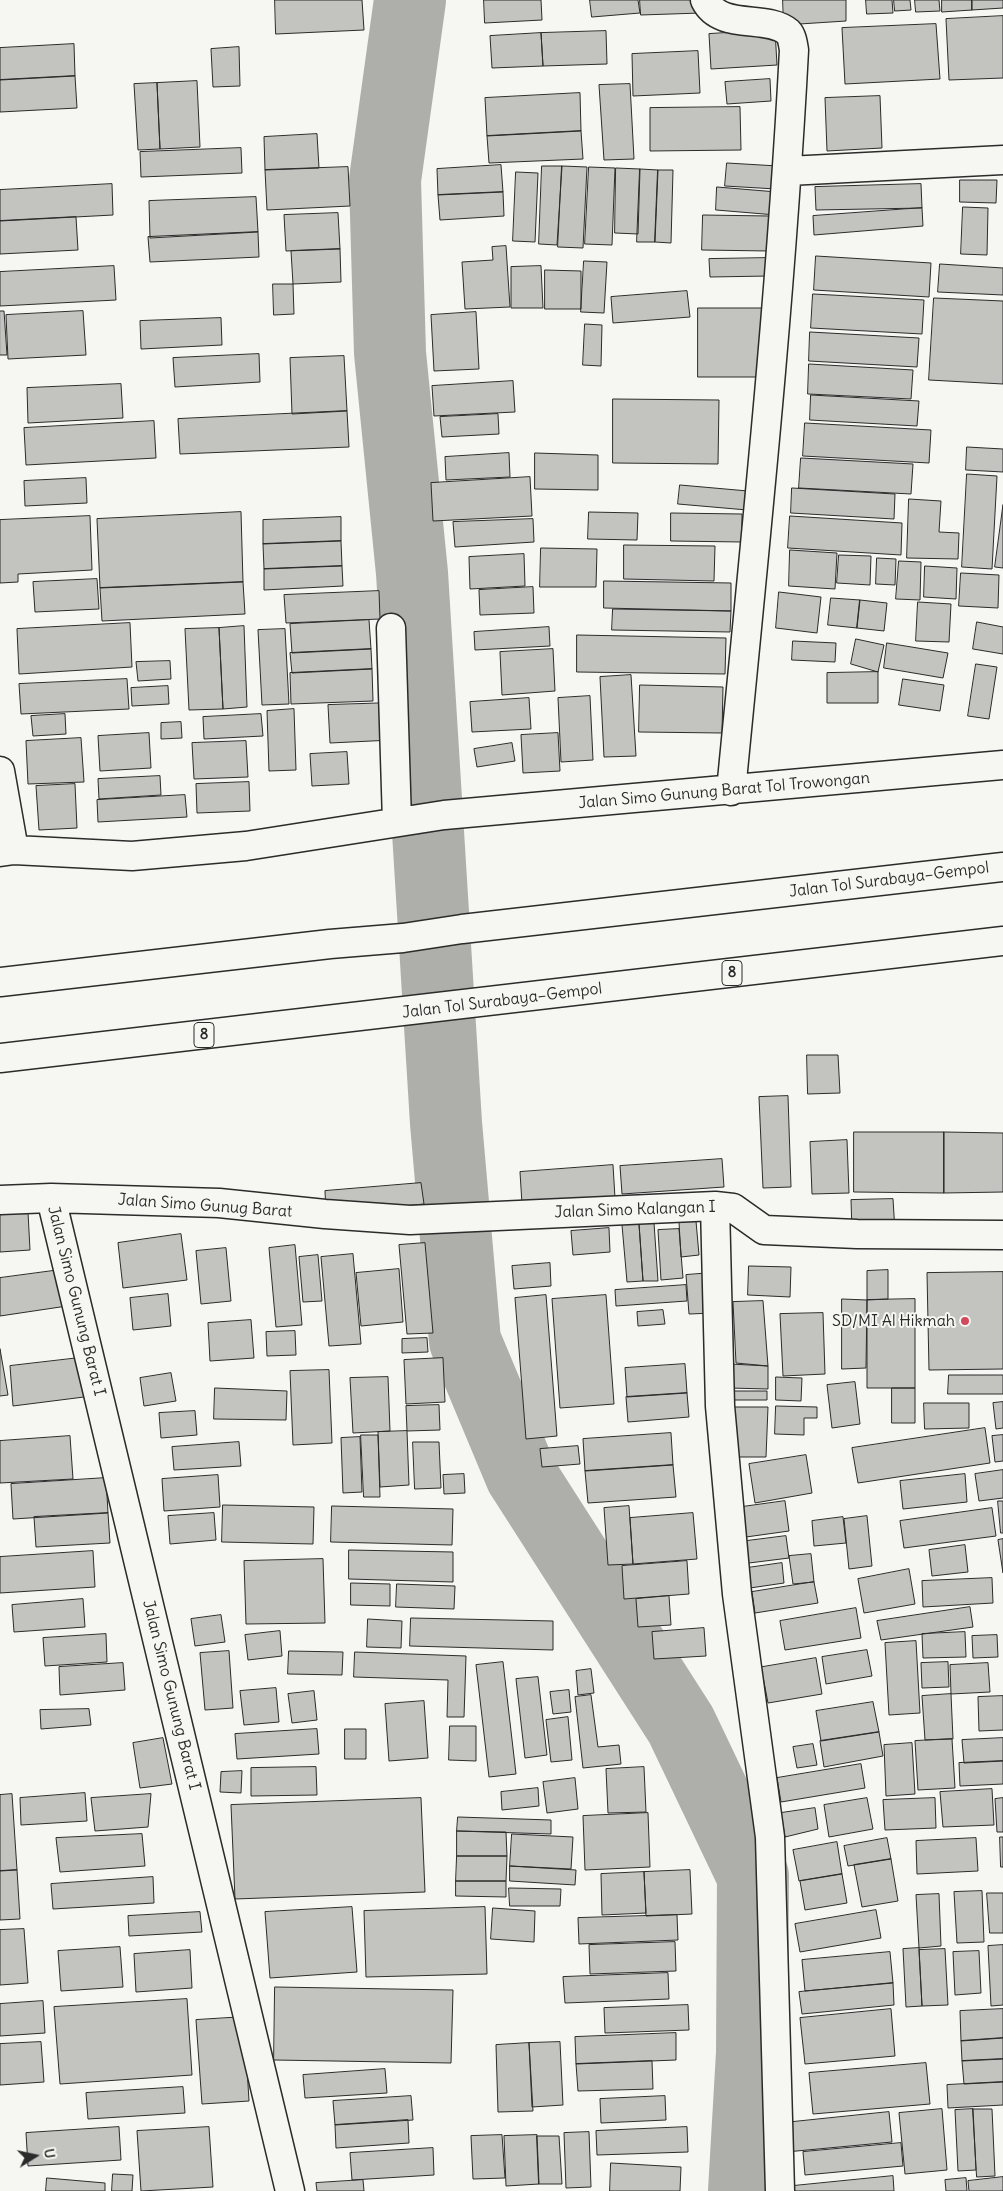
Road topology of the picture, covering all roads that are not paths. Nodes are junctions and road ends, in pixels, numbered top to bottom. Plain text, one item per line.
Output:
1 (705, 0) edge
2 (1003, 160) edge
3 (788, 171) junction
4 (391, 628) dead end
5 (1003, 765) edge
6 (0, 771) edge
7 (731, 791) junction
8 (400, 822) junction
9 (7, 851) edge
10 (1003, 867) edge
11 (1003, 941) edge
12 (0, 982) edge
13 (0, 1058) edge
14 (51, 1198) junction
15 (0, 1200) edge
16 (715, 1206) junction
17 (410, 1220) joint
18 (1003, 1235) edge
19 (290, 2191) edge
20 (780, 2191) edge

1 - 3 main road
2 - 3 main road
3 - 7 main road
4 - 8 main road
5 - 7 main road, Jalan Simo Gunung Barat Tol Trowongan
6 - 9 main road
7 - 8 main road, Jalan Simo Gunung Barat Tol Trowongan
8 - 9 main road, Jalan Simo Gunung Barat Tol Trowongan
10 - 12 main road, Jalan Tol Surabaya–Gempol
11 - 13 main road, Jalan Tol Surabaya–Gempol / 8
14 - 15 main road, Jalan Simo Gunug Barat
14 - 17 main road, Jalan Simo Gunug Barat
14 - 19 main road, Jalan Simo Gunung Barat I
16 - 17 main road, Jalan Simo Kalangan I
16 - 18 main road, Jalan Simo Kalangan I
16 - 20 main road

